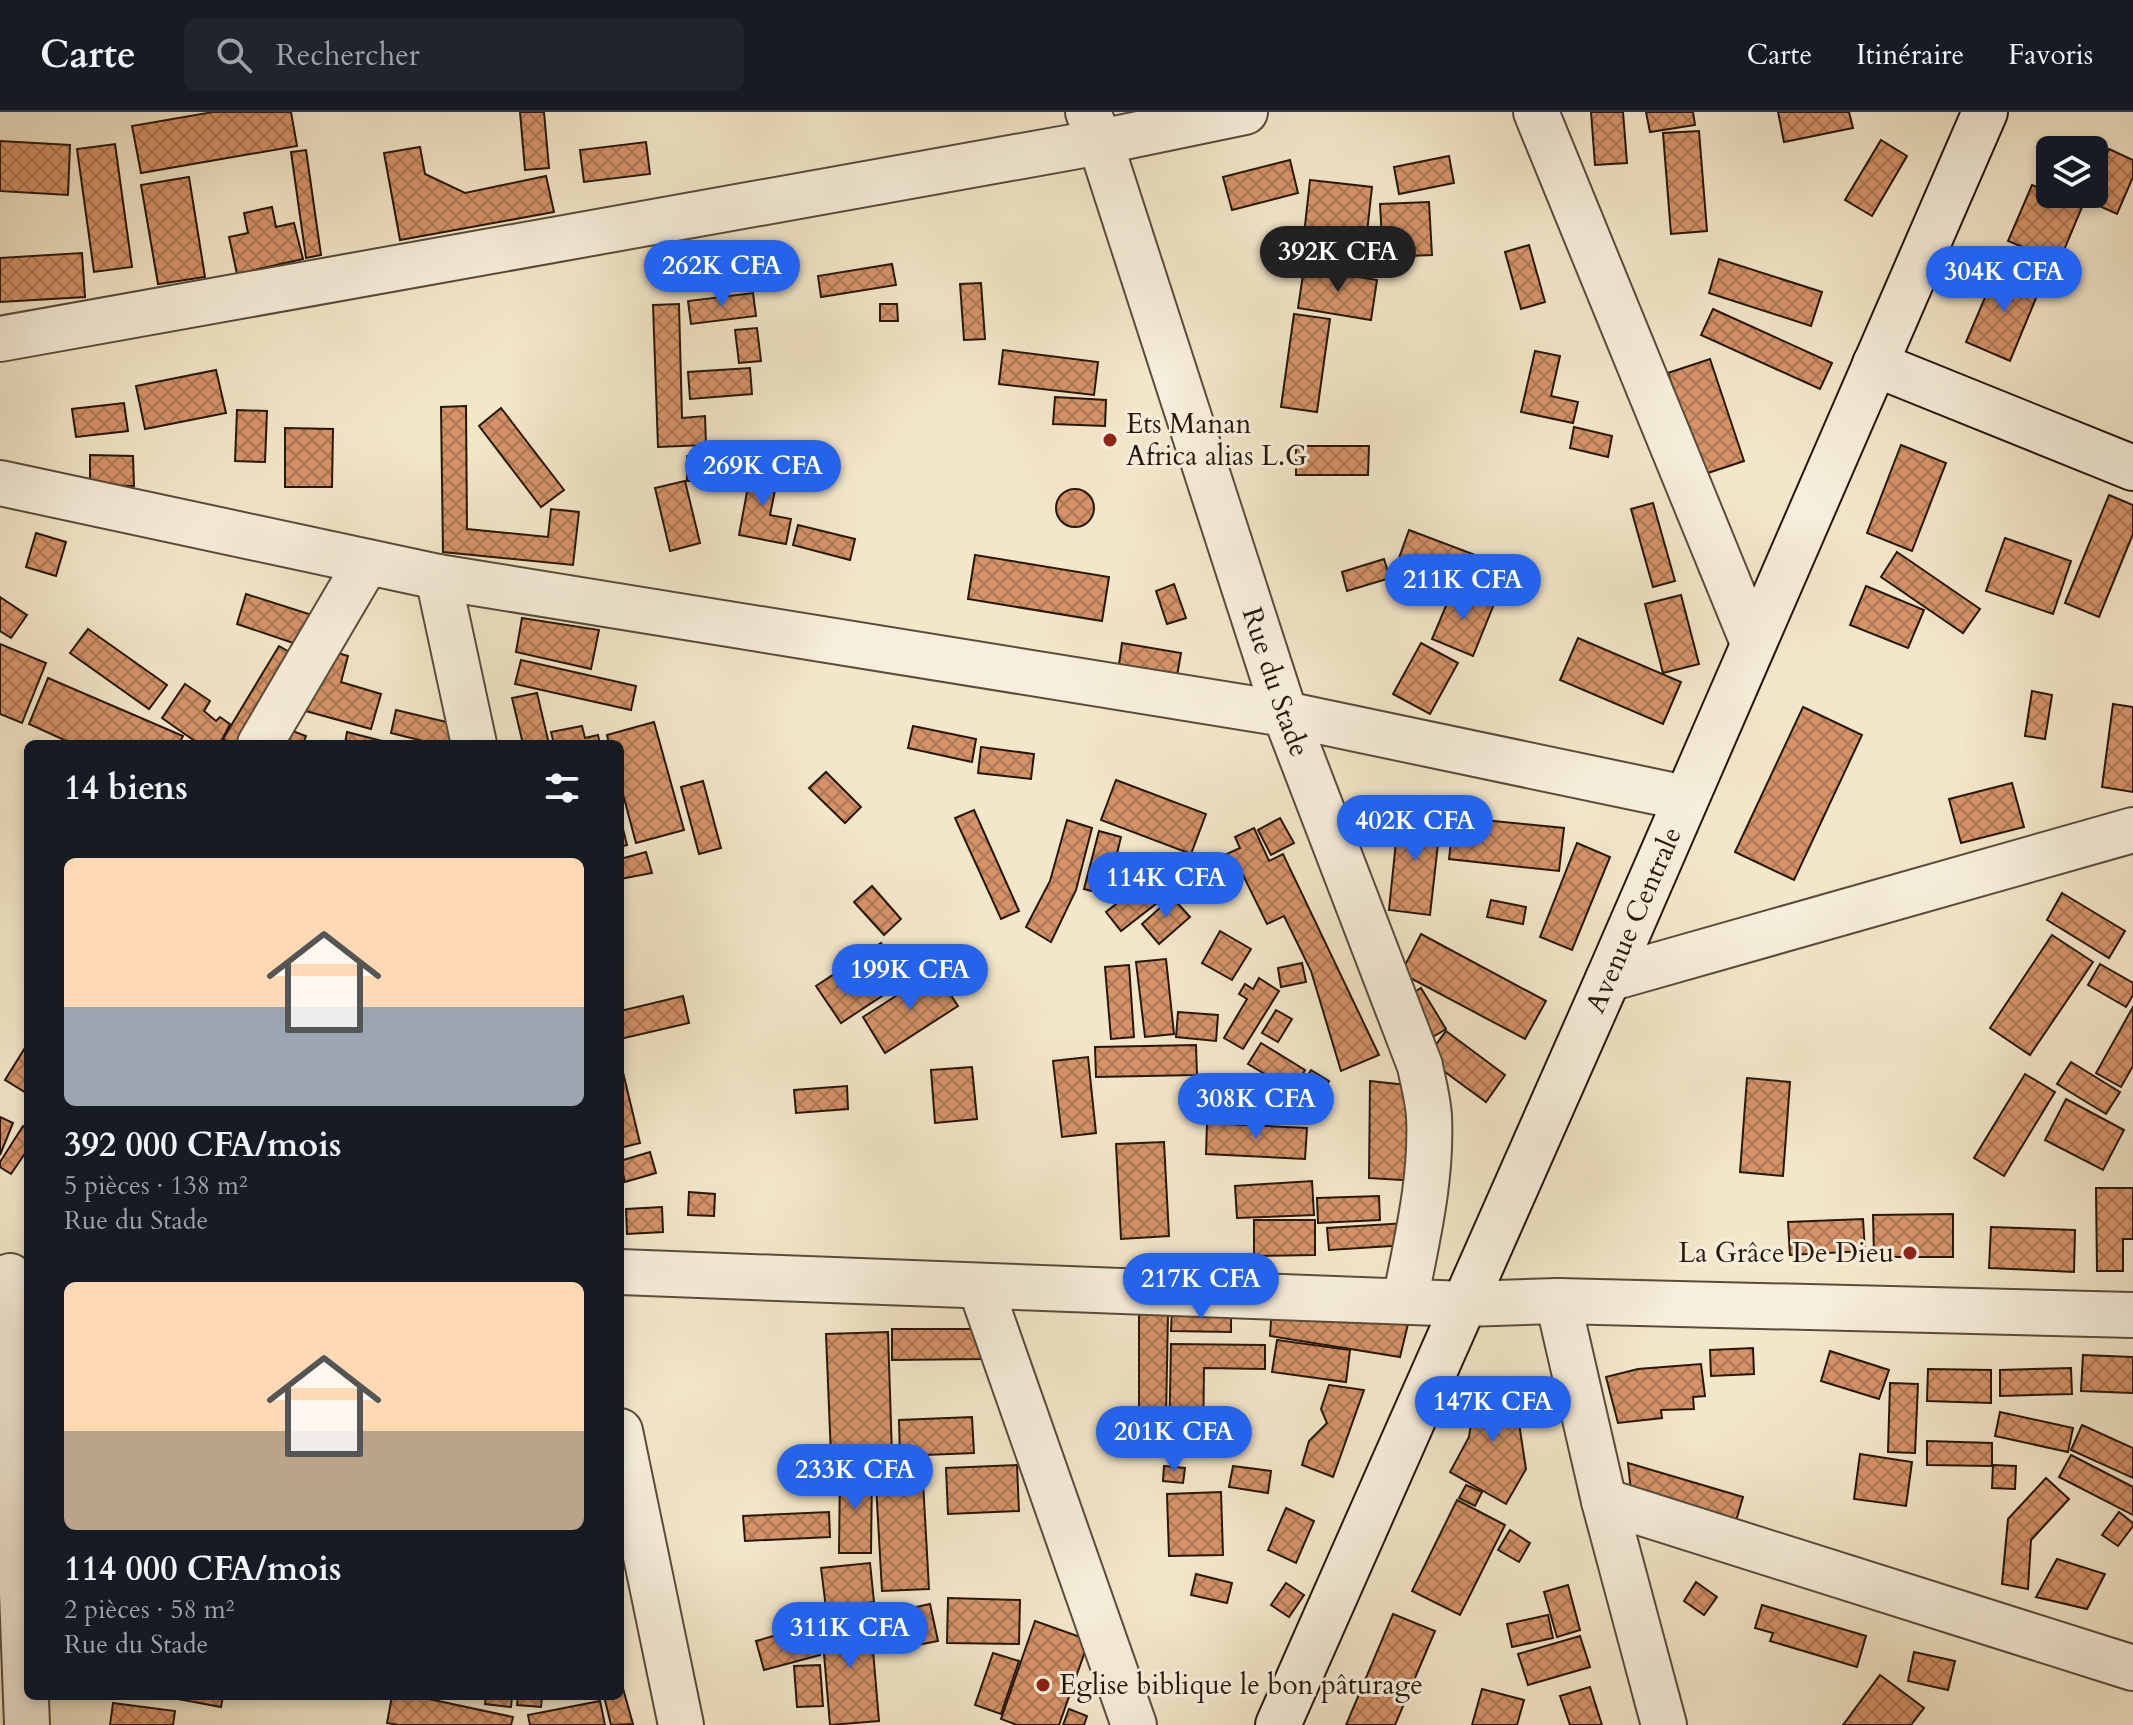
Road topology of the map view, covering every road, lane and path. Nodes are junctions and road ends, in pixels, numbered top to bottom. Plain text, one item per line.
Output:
1 (1245, 112) edge
2 (1536, 112) edge
3 (1985, 112) edge
4 (1094, 127) edge
5 (0, 339) edge
6 (1875, 364) junction
7 (2133, 468) edge
8 (0, 483) edge
9 (367, 562) junction
10 (438, 577) junction
11 (1753, 643) junction
12 (1285, 714) junction
13 (262, 740) edge
14 (473, 740) edge
15 (1685, 798) junction
16 (2133, 830) edge
17 (1608, 979) junction
18 (624, 1272) edge
19 (13, 1276) edge
20 (980, 1286) junction
21 (1405, 1301) junction
22 (1558, 1301) junction
23 (1465, 1304) junction
24 (2133, 1315) edge
25 (624, 1450) edge
26 (1604, 1501) junction
27 (24, 1629) edge
28 (2133, 1668) edge
29 (26, 1700) edge
30 (27, 1725) edge
31 (681, 1725) edge
32 (1134, 1725) edge
33 (1278, 1725) edge
34 (1664, 1725) edge

1 - 4 street
2 - 11 street
3 - 6 street, Avenue Centrale
4 - 5 street
4 - 12 street, Rue du Stade
6 - 7 street
6 - 11 street, Avenue Centrale
8 - 9 street
9 - 10 street
9 - 13 street
10 - 12 street
10 - 14 street
11 - 15 street, Avenue Centrale
12 - 15 street
12 - 21 street, Rue du Stade
15 - 17 street, Avenue Centrale
16 - 17 street
17 - 23 street, Avenue Centrale
18 - 20 street
19 - 27 street
20 - 21 street
20 - 32 street
21 - 23 street
22 - 23 street
22 - 24 street
22 - 26 street
23 - 33 street, Avenue Centrale
25 - 31 street
26 - 28 street
26 - 34 street
29 - 30 street

